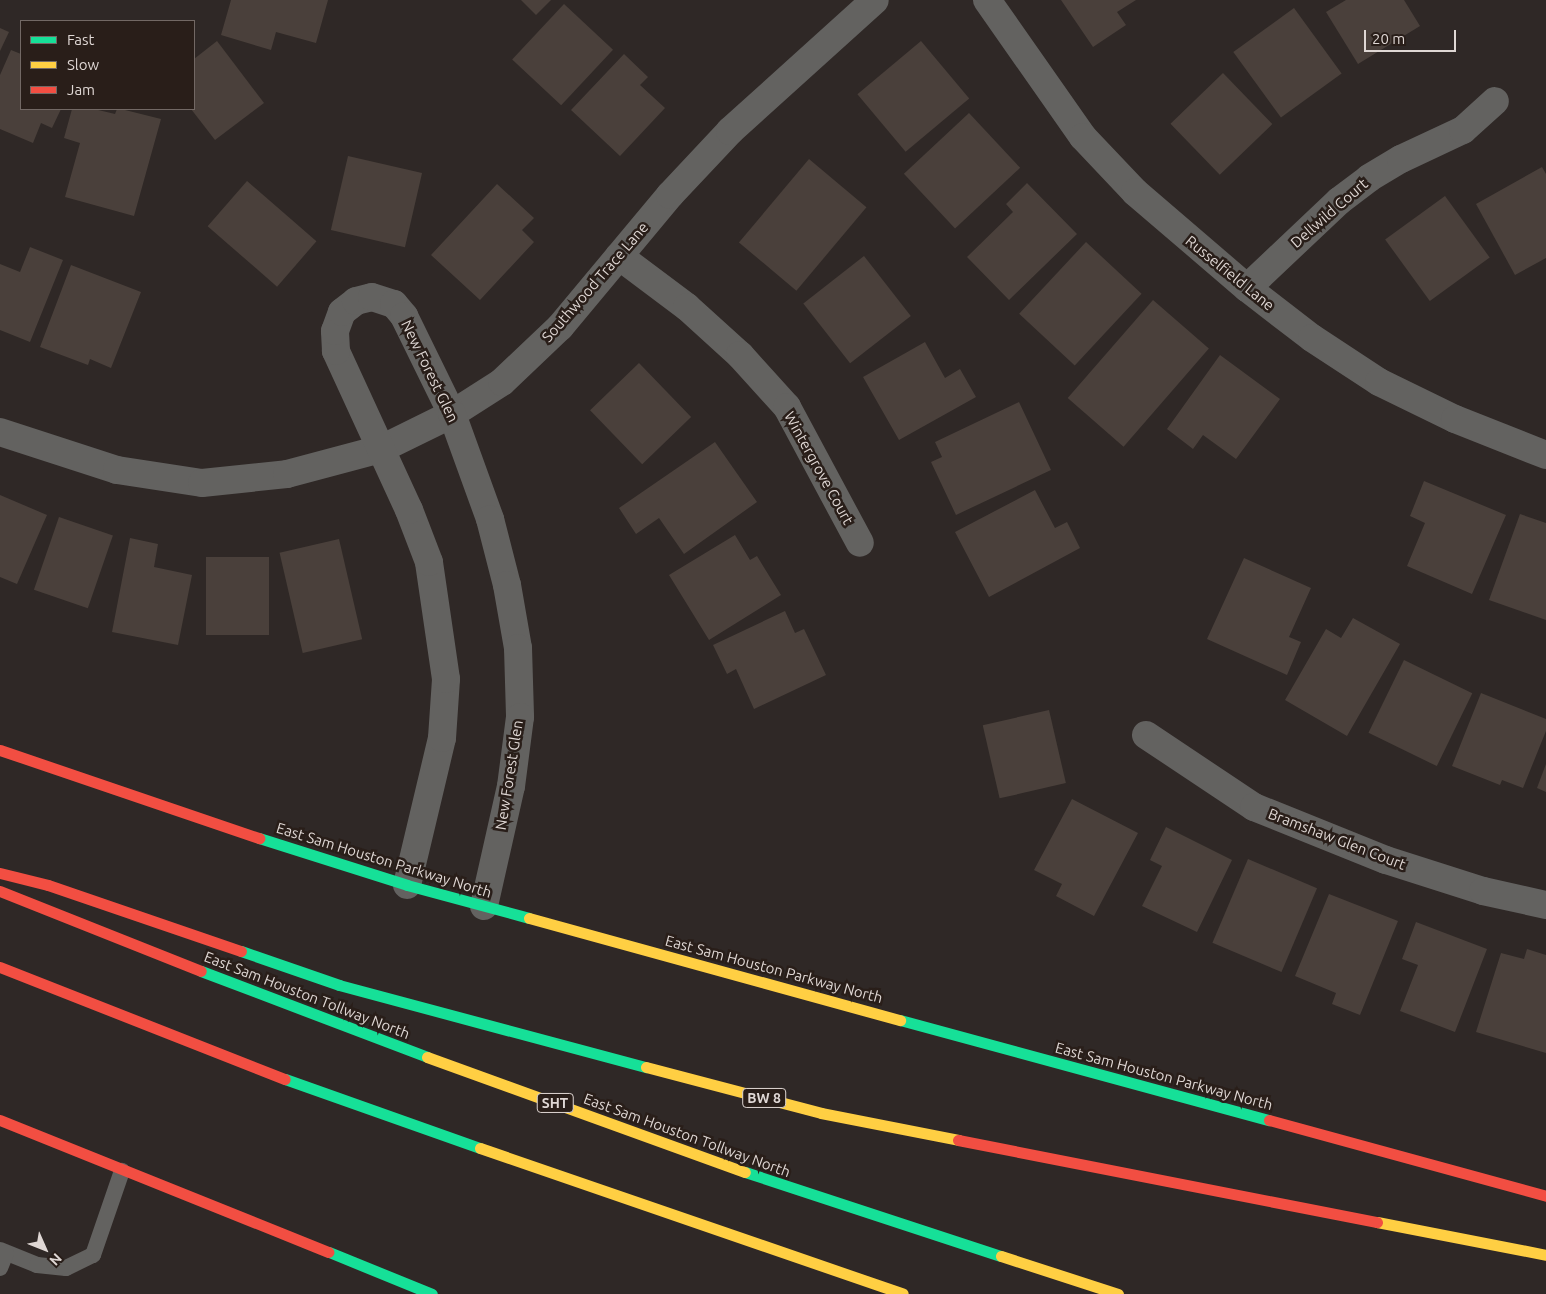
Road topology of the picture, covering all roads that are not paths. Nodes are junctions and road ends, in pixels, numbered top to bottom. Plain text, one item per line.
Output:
1 (875, 0) edge
2 (987, 0) edge
3 (1495, 101) dead end
4 (619, 256) junction
5 (1247, 288) junction
6 (452, 414) junction
7 (0, 432) edge
8 (381, 449) junction
9 (1546, 455) edge
10 (860, 543) dead end
11 (1146, 735) dead end
12 (0, 750) edge
13 (0, 873) edge
14 (407, 885) junction
15 (0, 891) edge
16 (1546, 905) edge
17 (484, 906) junction
18 (0, 967) edge
19 (0, 1120) edge
20 (122, 1171) junction
21 (1546, 1196) edge
22 (1546, 1255) edge
23 (2, 1257) edge
24 (432, 1294) edge
25 (902, 1294) edge
26 (1118, 1294) edge

1 - 4 street, Southwood Trace Lane
2 - 5 street, Russelfield Lane
3 - 5 street, Dellwild Court
4 - 6 street, Southwood Trace Lane
4 - 10 street, Wintergrove Court
5 - 9 street, Russelfield Lane
6 - 8 street, Southwood Trace Lane
6 - 8 street, New Forest Glen
6 - 17 street, New Forest Glen
7 - 8 street, Southwood Trace Lane
8 - 14 street, New Forest Glen
11 - 16 street, Bramshaw Glen Court
12 - 14 main road, East Sam Houston Parkway North
13 - 22 main road, BW 8
14 - 17 main road, East Sam Houston Parkway North
15 - 26 main road, East Sam Houston Tollway North / SHT
17 - 21 main road, East Sam Houston Parkway North
18 - 25 main road
19 - 20 main road
20 - 23 lane
20 - 24 main road

